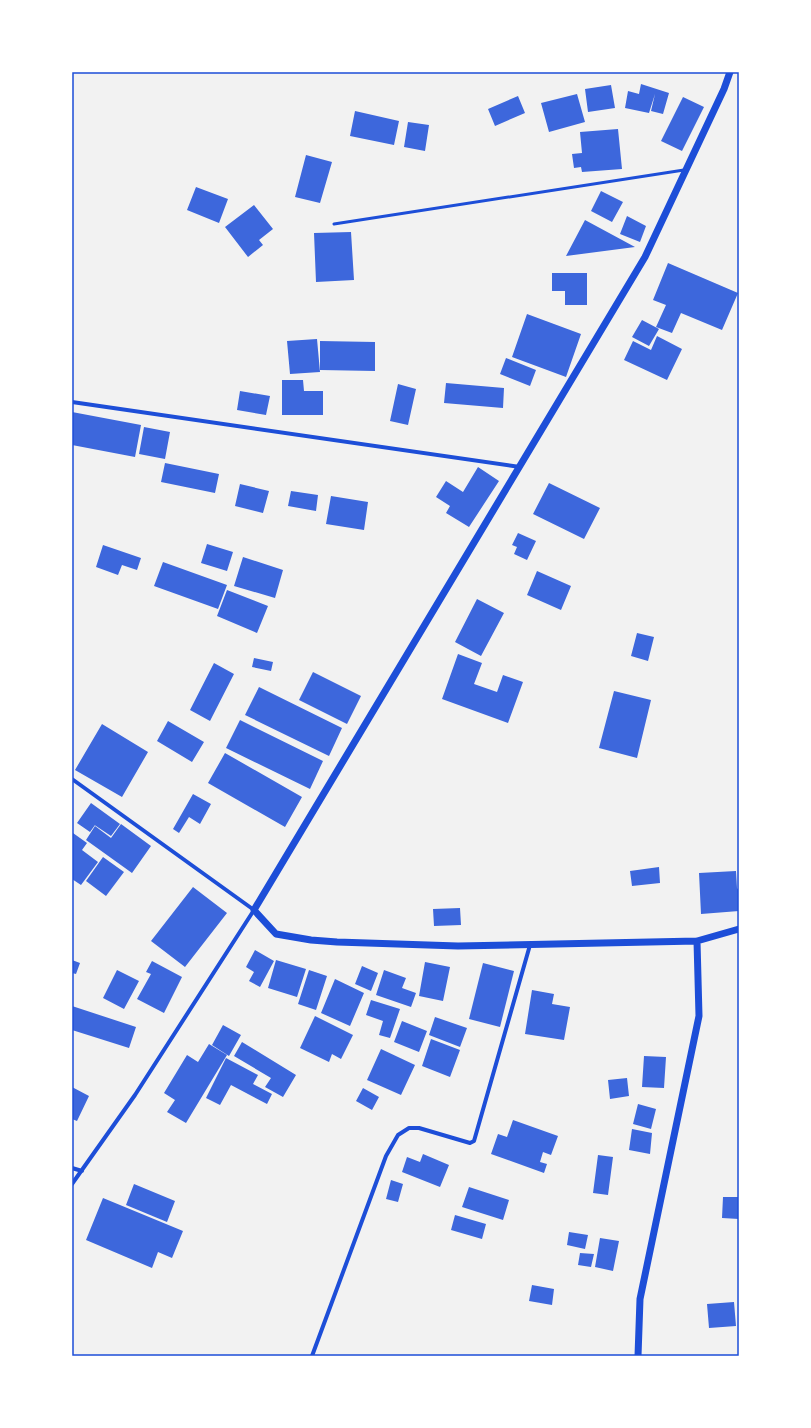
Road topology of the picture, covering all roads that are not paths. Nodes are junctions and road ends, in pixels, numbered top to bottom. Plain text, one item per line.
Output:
1 (730, 72) edge
2 (686, 170) junction
3 (334, 224) dead end
4 (72, 402) edge
5 (520, 467) junction
6 (72, 779) edge
7 (254, 910) junction
8 (739, 929) edge
9 (697, 942) junction
10 (530, 945) junction
11 (72, 1168) edge
12 (82, 1171) junction
13 (72, 1184) edge
14 (312, 1356) edge
15 (638, 1356) edge

1 - 2 street
2 - 3 lane
2 - 5 street
4 - 5 street
5 - 7 street
6 - 7 street
7 - 10 street
7 - 12 street
8 - 9 street
9 - 10 street
9 - 15 street
10 - 14 street
11 - 12 street
12 - 13 street

